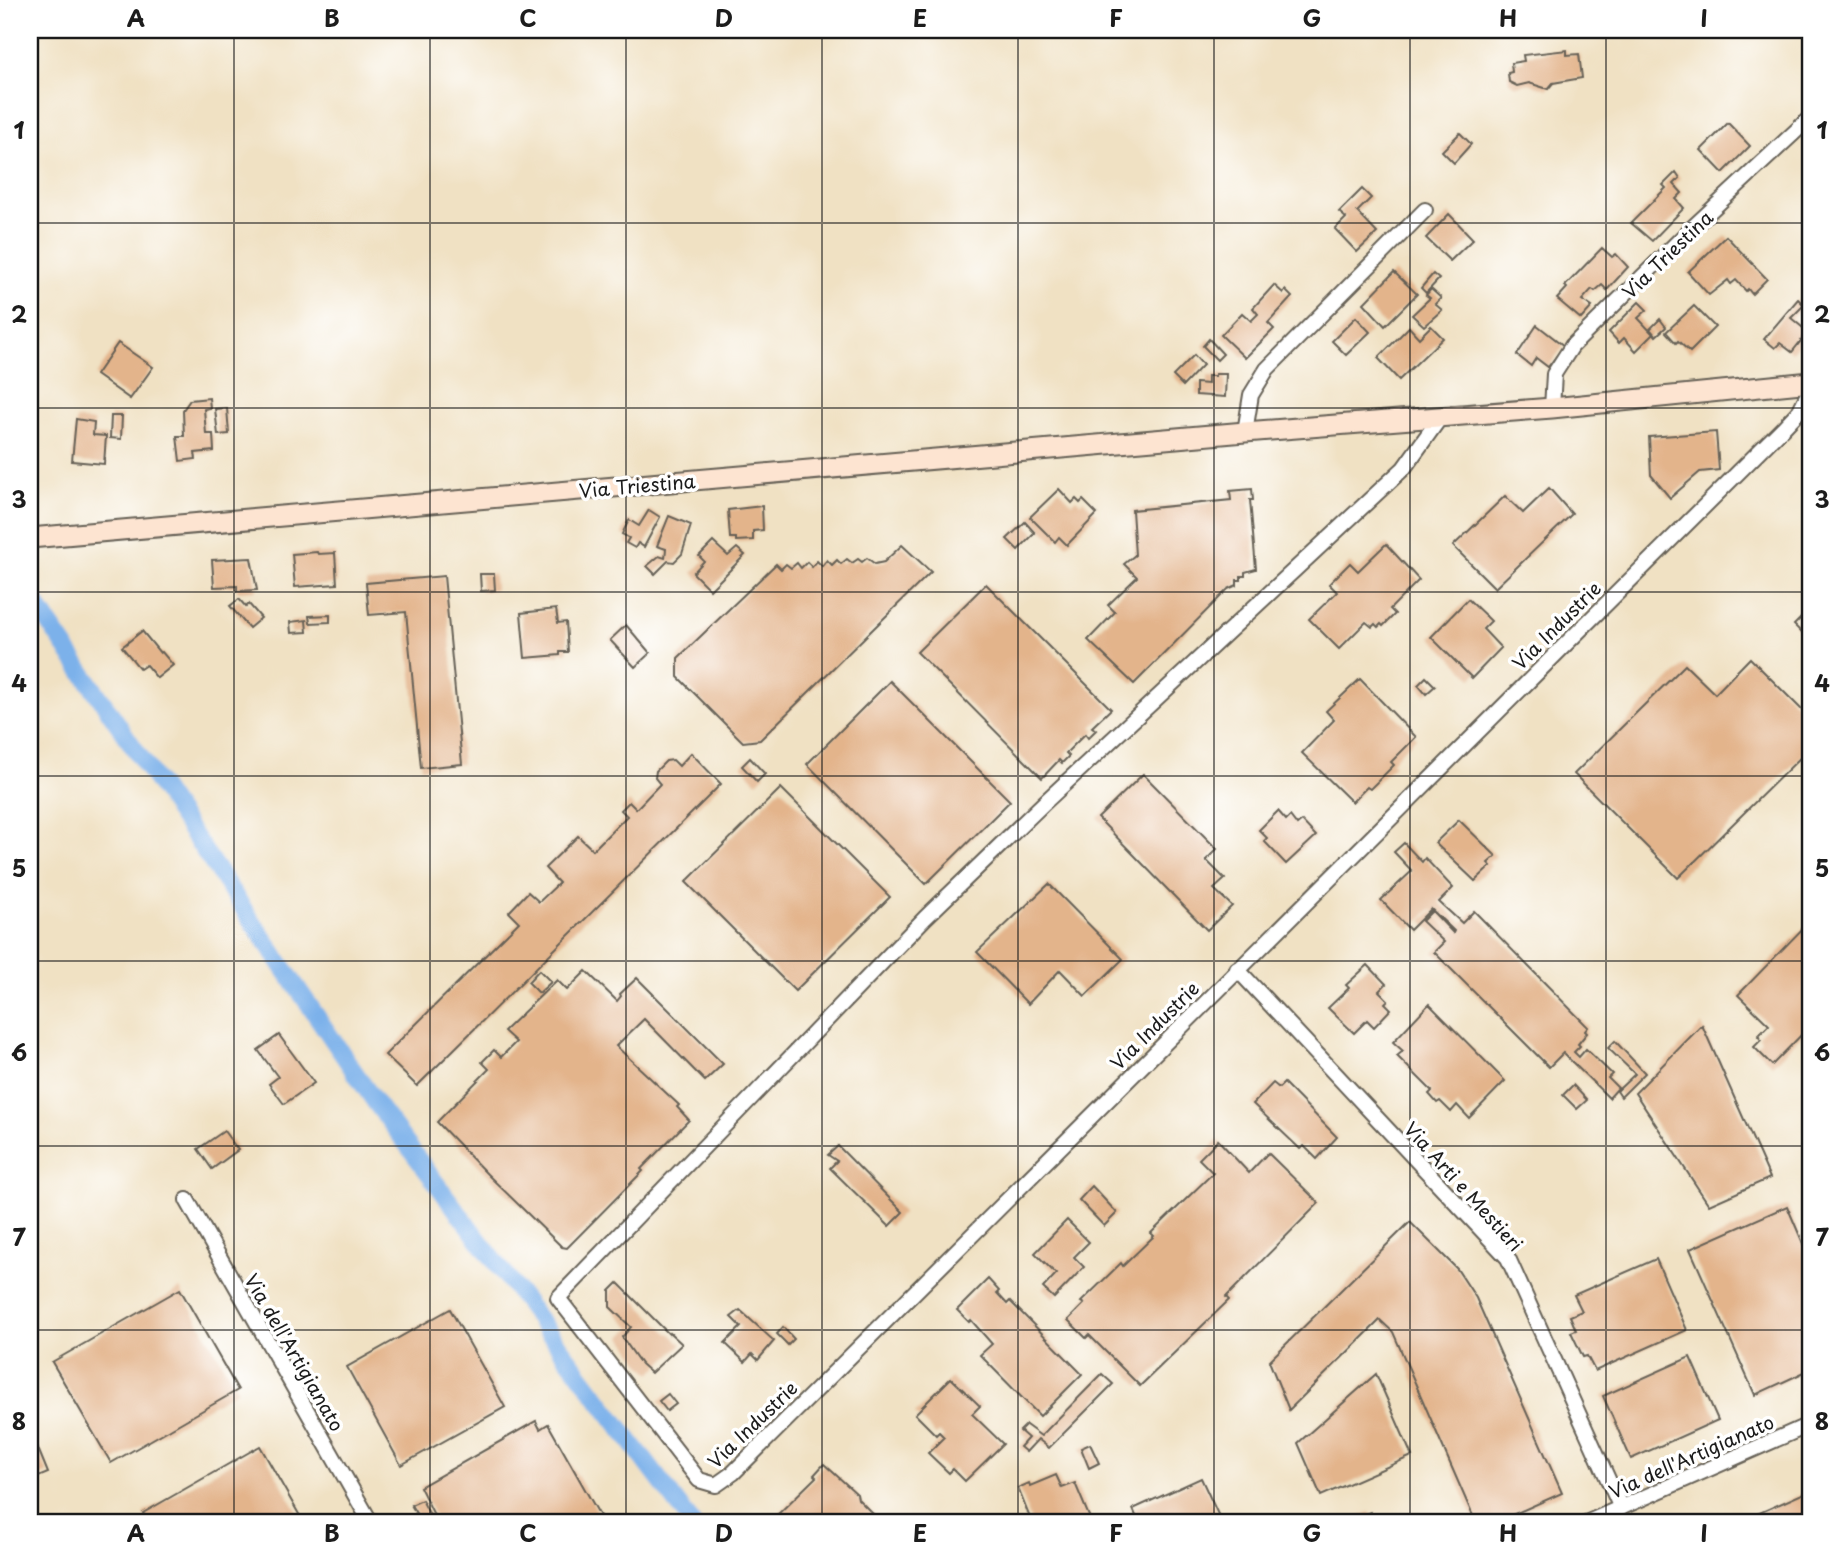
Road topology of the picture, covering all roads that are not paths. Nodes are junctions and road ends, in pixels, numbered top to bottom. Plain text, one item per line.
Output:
1 (1811, 117) edge
2 (1425, 210) dead end
3 (1811, 382) edge
4 (1811, 388) edge
5 (1552, 408) junction
6 (1442, 415) junction
7 (1245, 432) junction
8 (30, 537) edge
9 (1237, 969) junction
10 (187, 1200) dead end
11 (1811, 1424) edge
12 (1621, 1508) junction
13 (371, 1523) edge
14 (1586, 1523) edge

1 - 5 street, Via Triestina
2 - 7 street
3 - 5 main road, Via Triestina
4 - 9 street, Via Industrie
5 - 6 main road, Via Triestina
6 - 7 main road, Via Triestina
6 - 9 street, Via Industrie
7 - 8 main road, Via Triestina
9 - 12 street, Via Arti e Mestieri
10 - 13 street, Via dell'Artigianato
11 - 12 street, Via dell'Artigianato
12 - 14 street, Via dell'Artigianato

